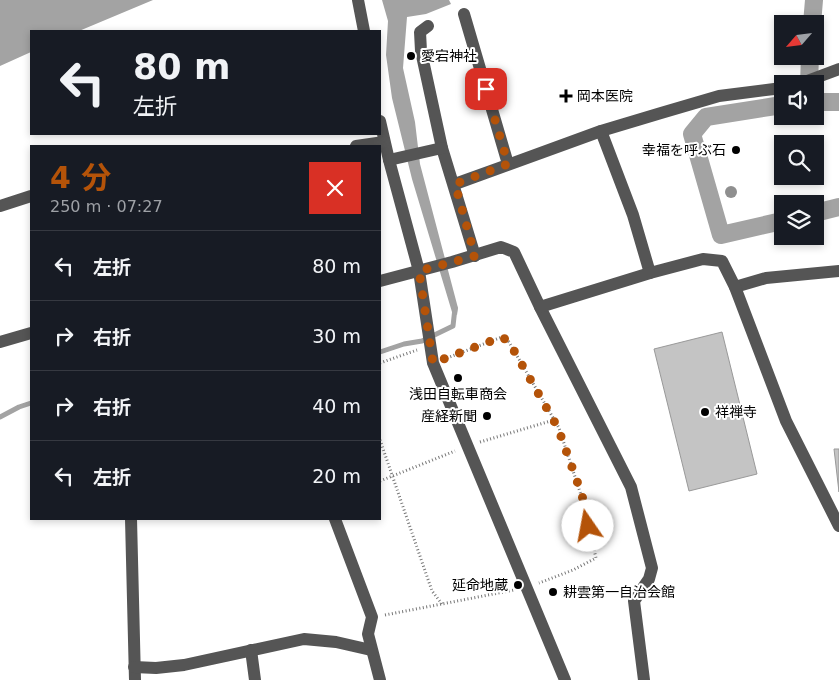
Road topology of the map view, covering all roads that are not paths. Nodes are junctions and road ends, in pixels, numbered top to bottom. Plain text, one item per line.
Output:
1 (358, 0) edge
2 (464, 14) dead end
3 (428, 26) dead end
4 (364, 30) edge
5 (839, 69) edge
6 (823, 75) edge
7 (774, 89) edge
8 (381, 126) edge
9 (601, 131) junction
10 (384, 142) junction
11 (363, 145) edge
12 (442, 148) junction
13 (388, 160) junction
14 (508, 164) junction
15 (455, 184) junction
16 (30, 196) edge
17 (0, 206) edge
18 (475, 256) junction
19 (424, 270) junction
20 (839, 271) edge
21 (650, 272) junction
22 (381, 281) edge
23 (735, 287) junction
24 (540, 307) junction
25 (30, 333) edge
26 (0, 342) edge
27 (131, 520) edge
28 (335, 520) edge
29 (839, 526) edge
30 (251, 650) junction
31 (371, 650) junction
32 (134, 667) junction
33 (135, 680) edge
34 (255, 680) edge
35 (380, 680) edge
36 (566, 680) edge
37 (644, 680) edge

1 - 4 street
2 - 14 street
3 - 12 street
5 - 6 street
7 - 9 street
8 - 10 street
9 - 14 street
9 - 21 street
10 - 11 street
10 - 13 street
12 - 13 street
12 - 15 street
13 - 19 street
14 - 15 street
15 - 18 street
16 - 17 street
18 - 19 street
18 - 24 street
19 - 22 street
19 - 36 street
20 - 23 street
21 - 23 street
21 - 24 street
23 - 29 street
24 - 37 street
25 - 26 street
27 - 32 street
28 - 31 street
30 - 31 street
30 - 32 street
30 - 34 street
31 - 35 street
32 - 33 street

